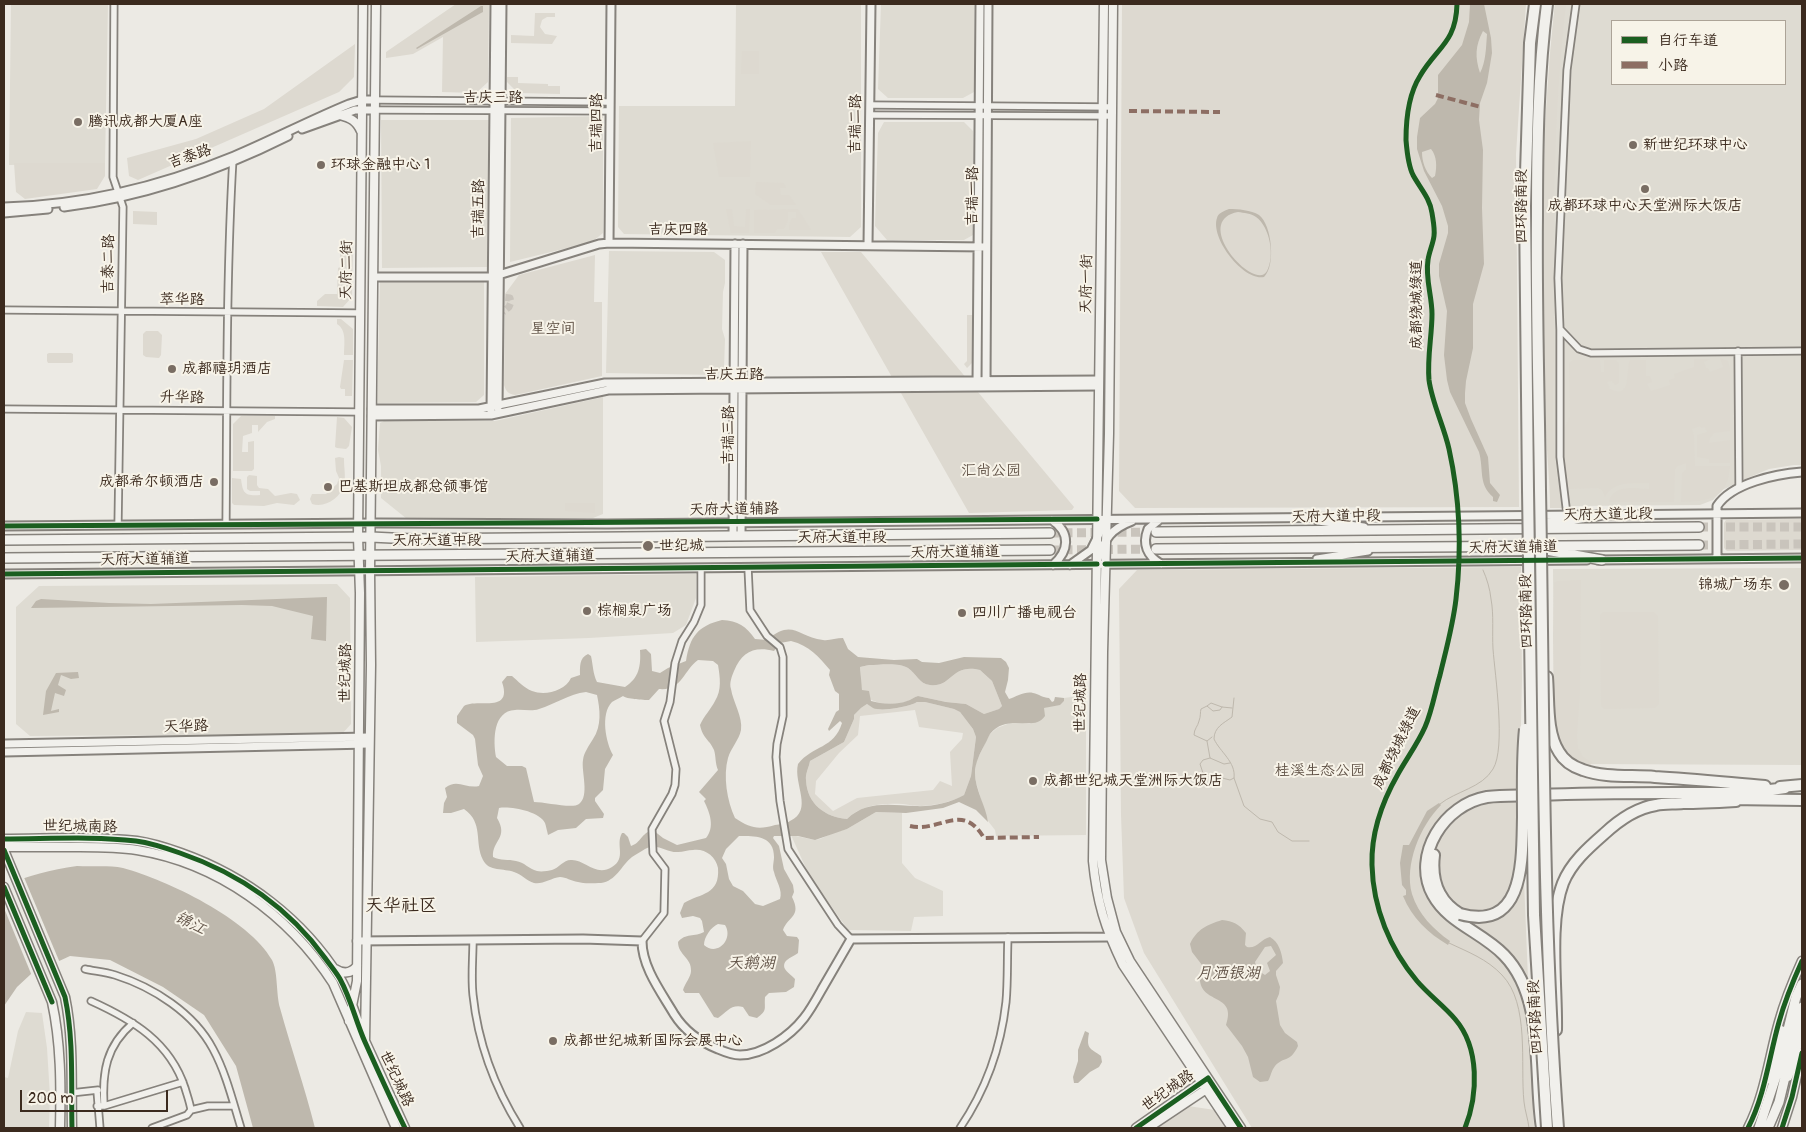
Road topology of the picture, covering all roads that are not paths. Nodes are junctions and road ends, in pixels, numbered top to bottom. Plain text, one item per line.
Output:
1 (114, 4) edge
2 (363, 4) edge
3 (376, 4) edge
4 (495, 4) edge
5 (502, 4) edge
6 (612, 4) edge
7 (871, 4) edge
8 (980, 4) edge
9 (988, 4) edge
10 (1104, 4) edge
11 (1113, 4) edge
12 (1536, 4) edge
13 (1547, 4) edge
14 (1576, 4) edge
15 (362, 100) junction
16 (375, 100) junction
17 (498, 101) junction
18 (610, 102) junction
19 (870, 105) junction
20 (979, 106) junction
21 (988, 106) junction
22 (1103, 106) junction
23 (1112, 106) junction
24 (362, 109) junction
25 (375, 110) junction
26 (497, 111) junction
27 (610, 111) junction
28 (340, 115) junction
29 (870, 115) junction
30 (979, 116) junction
31 (988, 116) junction
32 (1103, 116) junction
33 (1112, 116) junction
34 (362, 143) junction
35 (233, 159) junction
36 (119, 195) junction
37 (4, 207) edge
38 (4, 212) edge
39 (609, 243) junction
40 (735, 244) junction
41 (744, 244) junction
42 (868, 245) junction
43 (978, 246) junction
44 (986, 246) junction
45 (496, 275) junction
46 (374, 277) junction
47 (4, 310) edge
48 (121, 311) junction
49 (227, 313) junction
50 (360, 313) junction
51 (1560, 330) junction
52 (1738, 351) junction
53 (1802, 351) edge
54 (1099, 383) junction
55 (977, 384) junction
56 (986, 384) junction
57 (734, 386) junction
58 (743, 386) junction
59 (495, 406) junction
60 (4, 409) edge
61 (120, 410) junction
62 (226, 411) junction
63 (360, 412) junction
64 (372, 412) junction
65 (494, 414) junction
66 (1802, 472) edge
67 (1738, 488) junction
68 (1802, 513) edge
69 (1717, 514) junction
70 (1567, 515) junction
71 (1600, 515) junction
72 (1292, 518) junction
73 (1097, 519) junction
74 (1106, 519) junction
75 (1162, 519) junction
76 (1052, 520) junction
77 (1136, 520) junction
78 (733, 522) junction
79 (742, 522) junction
80 (371, 523) junction
81 (226, 524) junction
82 (358, 524) junction
83 (118, 525) junction
84 (4, 526) edge
85 (1700, 528) tunnel mouth
86 (1516, 529) junction
87 (1389, 530) junction
88 (1156, 532) tunnel mouth
89 (1050, 533) tunnel mouth
90 (737, 536) junction
91 (358, 537) junction
92 (371, 537) junction
93 (4, 540) edge
94 (1097, 540) junction
95 (1106, 540) junction
96 (1699, 544) tunnel mouth
97 (1516, 546) junction
98 (1389, 547) junction
99 (1050, 550) tunnel mouth
100 (1156, 550) tunnel mouth
101 (359, 555) junction
102 (370, 555) junction
103 (4, 558) edge
104 (1802, 558) edge
105 (1717, 559) junction
106 (1602, 560) junction
107 (1292, 563) junction
108 (1101, 564) junction
109 (1161, 564) junction
110 (1052, 565) junction
111 (1070, 565) junction
112 (700, 568) junction
113 (748, 568) junction
114 (359, 571) junction
115 (370, 571) junction
116 (4, 574) edge
117 (1542, 629) junction
118 (1530, 676) junction
119 (358, 740) junction
120 (369, 740) junction
121 (4, 744) edge
122 (4, 752) edge
123 (1802, 785) edge
124 (1785, 788) junction
125 (1746, 800) junction
126 (1802, 800) edge
127 (4, 839) edge
128 (4, 849) edge
129 (4, 887) edge
130 (1460, 918) junction
131 (1112, 934) junction
132 (1008, 937) junction
133 (851, 939) junction
134 (357, 941) junction
135 (366, 941) junction
136 (473, 941) junction
137 (642, 941) junction
138 (1802, 961) edge
139 (357, 966) junction
140 (332, 968) junction
141 (85, 969) dead end
142 (1802, 984) edge
143 (91, 1001) dead end
144 (1802, 1007) edge
145 (353, 1008) junction
146 (350, 1021) junction
147 (133, 1023) junction
148 (1802, 1032) edge
149 (365, 1041) junction
150 (1802, 1053) edge
151 (182, 1082) junction
152 (1207, 1084) junction
153 (1555, 1084) junction
154 (100, 1090) junction
155 (71, 1093) junction
156 (1769, 1100) junction
157 (1779, 1102) junction
158 (100, 1106) junction
159 (234, 1106) junction
160 (191, 1110) junction
161 (171, 1125) edge
162 (60, 1128) edge
163 (72, 1128) edge
164 (100, 1128) edge
165 (152, 1128) edge
166 (241, 1128) edge
167 (396, 1128) edge
168 (405, 1128) edge
169 (520, 1128) edge
170 (960, 1128) edge
171 (1136, 1128) edge
172 (1148, 1128) edge
173 (1232, 1128) edge
174 (1241, 1128) edge
175 (1542, 1128) edge
176 (1547, 1128) edge
177 (1558, 1128) edge
178 (1748, 1128) edge
179 (1759, 1128) edge
180 (1768, 1128) edge
181 (1782, 1128) edge

1 - 36 street, 吉泰二路
2 - 15 main road, 天府二街
3 - 16 main road, 天府二街
4 - 17 street, 吉瑞五路
5 - 17 street, 吉瑞五路
6 - 18 street, 吉瑞四路
7 - 19 street, 吉瑞二路
8 - 20 street, 吉瑞一路
9 - 21 street, 吉瑞一路
10 - 22 main road, 天府一街
11 - 23 main road, 天府一街
12 - 118 highway, 四环路南段, bridge
13 - 117 highway, 四环路南段, bridge
14 - 51 street
15 - 16 street, 吉泰路
15 - 24 main road, 天府二街
15 - 35 street, 吉泰路
16 - 17 street, 吉庆三路
16 - 25 main road, 天府二街
17 - 18 street, 吉庆三路
17 - 26 street, 吉瑞五路
18 - 27 street, 吉瑞四路
19 - 20 street
19 - 29 street, 吉瑞二路
20 - 21 street
20 - 30 street, 吉瑞一路
21 - 22 street
21 - 31 street, 吉瑞一路
22 - 23 street
22 - 32 main road, 天府一街
23 - 33 main road, 天府一街
24 - 25 street, 吉泰路
24 - 28 street, 吉泰路
24 - 34 main road, 天府二街
25 - 26 street, 吉庆三路
25 - 46 main road, 天府二街
26 - 27 street, 吉庆三路
26 - 45 street, 吉瑞五路
27 - 39 street, 吉瑞四路
28 - 34 main road
28 - 35 street, 吉泰路
29 - 30 street
29 - 42 street, 吉瑞二路
30 - 31 street
30 - 43 street, 吉瑞一路
31 - 32 street
31 - 44 street, 吉瑞一路
32 - 33 street
32 - 54 main road, 天府一街
33 - 74 main road, 天府一街
34 - 50 main road, 天府二街
35 - 36 street, 吉泰路
35 - 49 street
36 - 37 street, 吉泰路
36 - 38 street, 吉泰路
36 - 48 street, 吉泰二路
39 - 40 street, 吉庆四路
39 - 45 street, 吉庆四路
40 - 41 street, 吉庆四路
40 - 57 street, 吉瑞三路
41 - 42 street, 吉庆四路
41 - 58 street, 吉瑞三路
42 - 43 street, 吉庆四路
43 - 44 street, 吉庆四路
43 - 55 street, 吉瑞一路
44 - 56 street, 吉瑞一路
45 - 46 street, 吉庆四路
45 - 59 street, 吉瑞五路
45 - 59 street, 吉瑞五路
46 - 64 main road, 天府二街
47 - 48 street, 萃华路
48 - 49 street, 萃华路
48 - 61 street, 吉泰二路
49 - 50 street, 萃华路
49 - 62 street
50 - 63 main road, 天府二街
51 - 52 street
51 - 70 street
52 - 53 street
52 - 67 street
54 - 56 street, 吉庆五路
54 - 73 main road, 天府一街
55 - 56 street, 吉庆五路
55 - 58 street, 吉庆五路
57 - 58 street, 吉庆五路
57 - 59 street, 吉庆五路
57 - 65 street, 吉庆五路
57 - 78 street, 吉瑞三路
58 - 79 street, 吉瑞三路
59 - 64 street, 吉庆五路
59 - 65 street, 吉瑞五路
60 - 61 street, 升华路
61 - 62 street, 升华路
61 - 83 street, 吉泰二路
62 - 63 street, 升华路
62 - 81 street
63 - 82 main road, 天府二街
64 - 65 street, 吉庆五路
64 - 80 main road, 天府二街
66 - 67 street
67 - 69 street
68 - 69 street
69 - 71 street
69 - 105 street
70 - 71 street
70 - 72 street
71 - 86 main road
72 - 75 street
72 - 87 street
73 - 74 street, 天府大道辅路
73 - 76 street, 天府大道辅路
73 - 94 main road, 天府一街
74 - 77 street
74 - 94 street
74 - 95 main road, 天府一街
75 - 77 street
75 - 109 street
76 - 79 street, 天府大道辅路
76 - 110 street
77 - 95 street
78 - 79 street, 天府大道辅路
78 - 80 street, 天府大道辅路
78 - 90 street, 吉瑞三路
79 - 90 street, 吉瑞三路
80 - 82 street
80 - 92 main road, 天府二街
81 - 82 street
81 - 83 street
82 - 91 main road, 天府二街
83 - 84 street
85 - 86 main road, 天府大道北段
86 - 87 main road, 天府大道中段
87 - 88 main road, 天府大道中段
89 - 90 main road, 天府大道中段
90 - 92 main road, 天府大道中段
91 - 92 main road, 天府大道中段
91 - 93 main road, 天府大道中段
91 - 101 main road, 世纪城路
92 - 102 main road, 世纪城路
94 - 108 main road, 天府一街
94 - 111 street
95 - 108 main road, 天府一街
96 - 97 main road, 天府大道北段
97 - 98 main road, 天府大道中段
97 - 106 main road
98 - 100 main road, 天府大道中段
98 - 107 street
99 - 102 main road, 天府大道中段
101 - 102 main road, 天府大道中段
101 - 103 main road, 天府大道中段
101 - 114 main road, 世纪城路
102 - 115 main road, 世纪城路
104 - 105 street, 天府大道辅道
105 - 106 street, 天府大道辅道
106 - 107 street, 天府大道辅道
107 - 109 street, 天府大道辅道
108 - 109 street, 天府大道辅道
108 - 111 street, 天府大道辅道
108 - 131 main road, 世纪城路
110 - 111 street, 天府大道辅道
110 - 113 street, 天府大道辅道
112 - 113 street, 天府大道辅道
112 - 115 street, 天府大道辅道
112 - 137 street
113 - 133 street
114 - 115 street, 天府大道辅道
114 - 116 street, 天府大道辅道
114 - 119 main road, 世纪城路
115 - 120 main road, 世纪城路
117 - 124 highway, bridge
117 - 153 highway, 四环路南段, bridge
118 - 130 highway, bridge
118 - 176 highway, 四环路南段, bridge
119 - 120 street, 天华路
119 - 121 street, 天华路
119 - 122 street, 天华路
119 - 134 main road, 世纪城路
120 - 135 main road, 世纪城路
123 - 124 highway
124 - 130 highway
125 - 126 highway
125 - 130 highway
125 - 153 highway, bridge
127 - 140 main road, 世纪城南路
128 - 146 main road
128 - 155 main road
129 - 162 main road
130 - 175 highway
131 - 132 street
131 - 152 main road, 世纪城路
132 - 133 street
132 - 170 street
133 - 137 street
134 - 135 street
134 - 139 main road, 世纪城路
135 - 136 street
135 - 149 main road, 世纪城路
136 - 137 street
136 - 169 street
138 - 156 main road
138 - 178 main road
139 - 140 main road
139 - 145 main road, 世纪城路
140 - 145 main road, 世纪城南路
141 - 159 street
142 - 156 main road
143 - 147 street
144 - 157 main road
145 - 146 main road, 世纪城路
145 - 149 main road, 世纪城南路
146 - 167 main road, 世纪城路
147 - 151 street
147 - 154 street
148 - 157 main road
149 - 168 main road, 世纪城路
150 - 181 main road
151 - 158 street
151 - 160 street
152 - 171 main road, 世纪城路
152 - 172 main road, 世纪城路
152 - 173 main road
152 - 174 main road
153 - 177 highway, 四环路南段, bridge
154 - 155 street
154 - 158 street
155 - 163 main road
156 - 179 main road
157 - 180 main road
158 - 164 street
159 - 160 street
159 - 166 street
160 - 161 street
161 - 165 street

